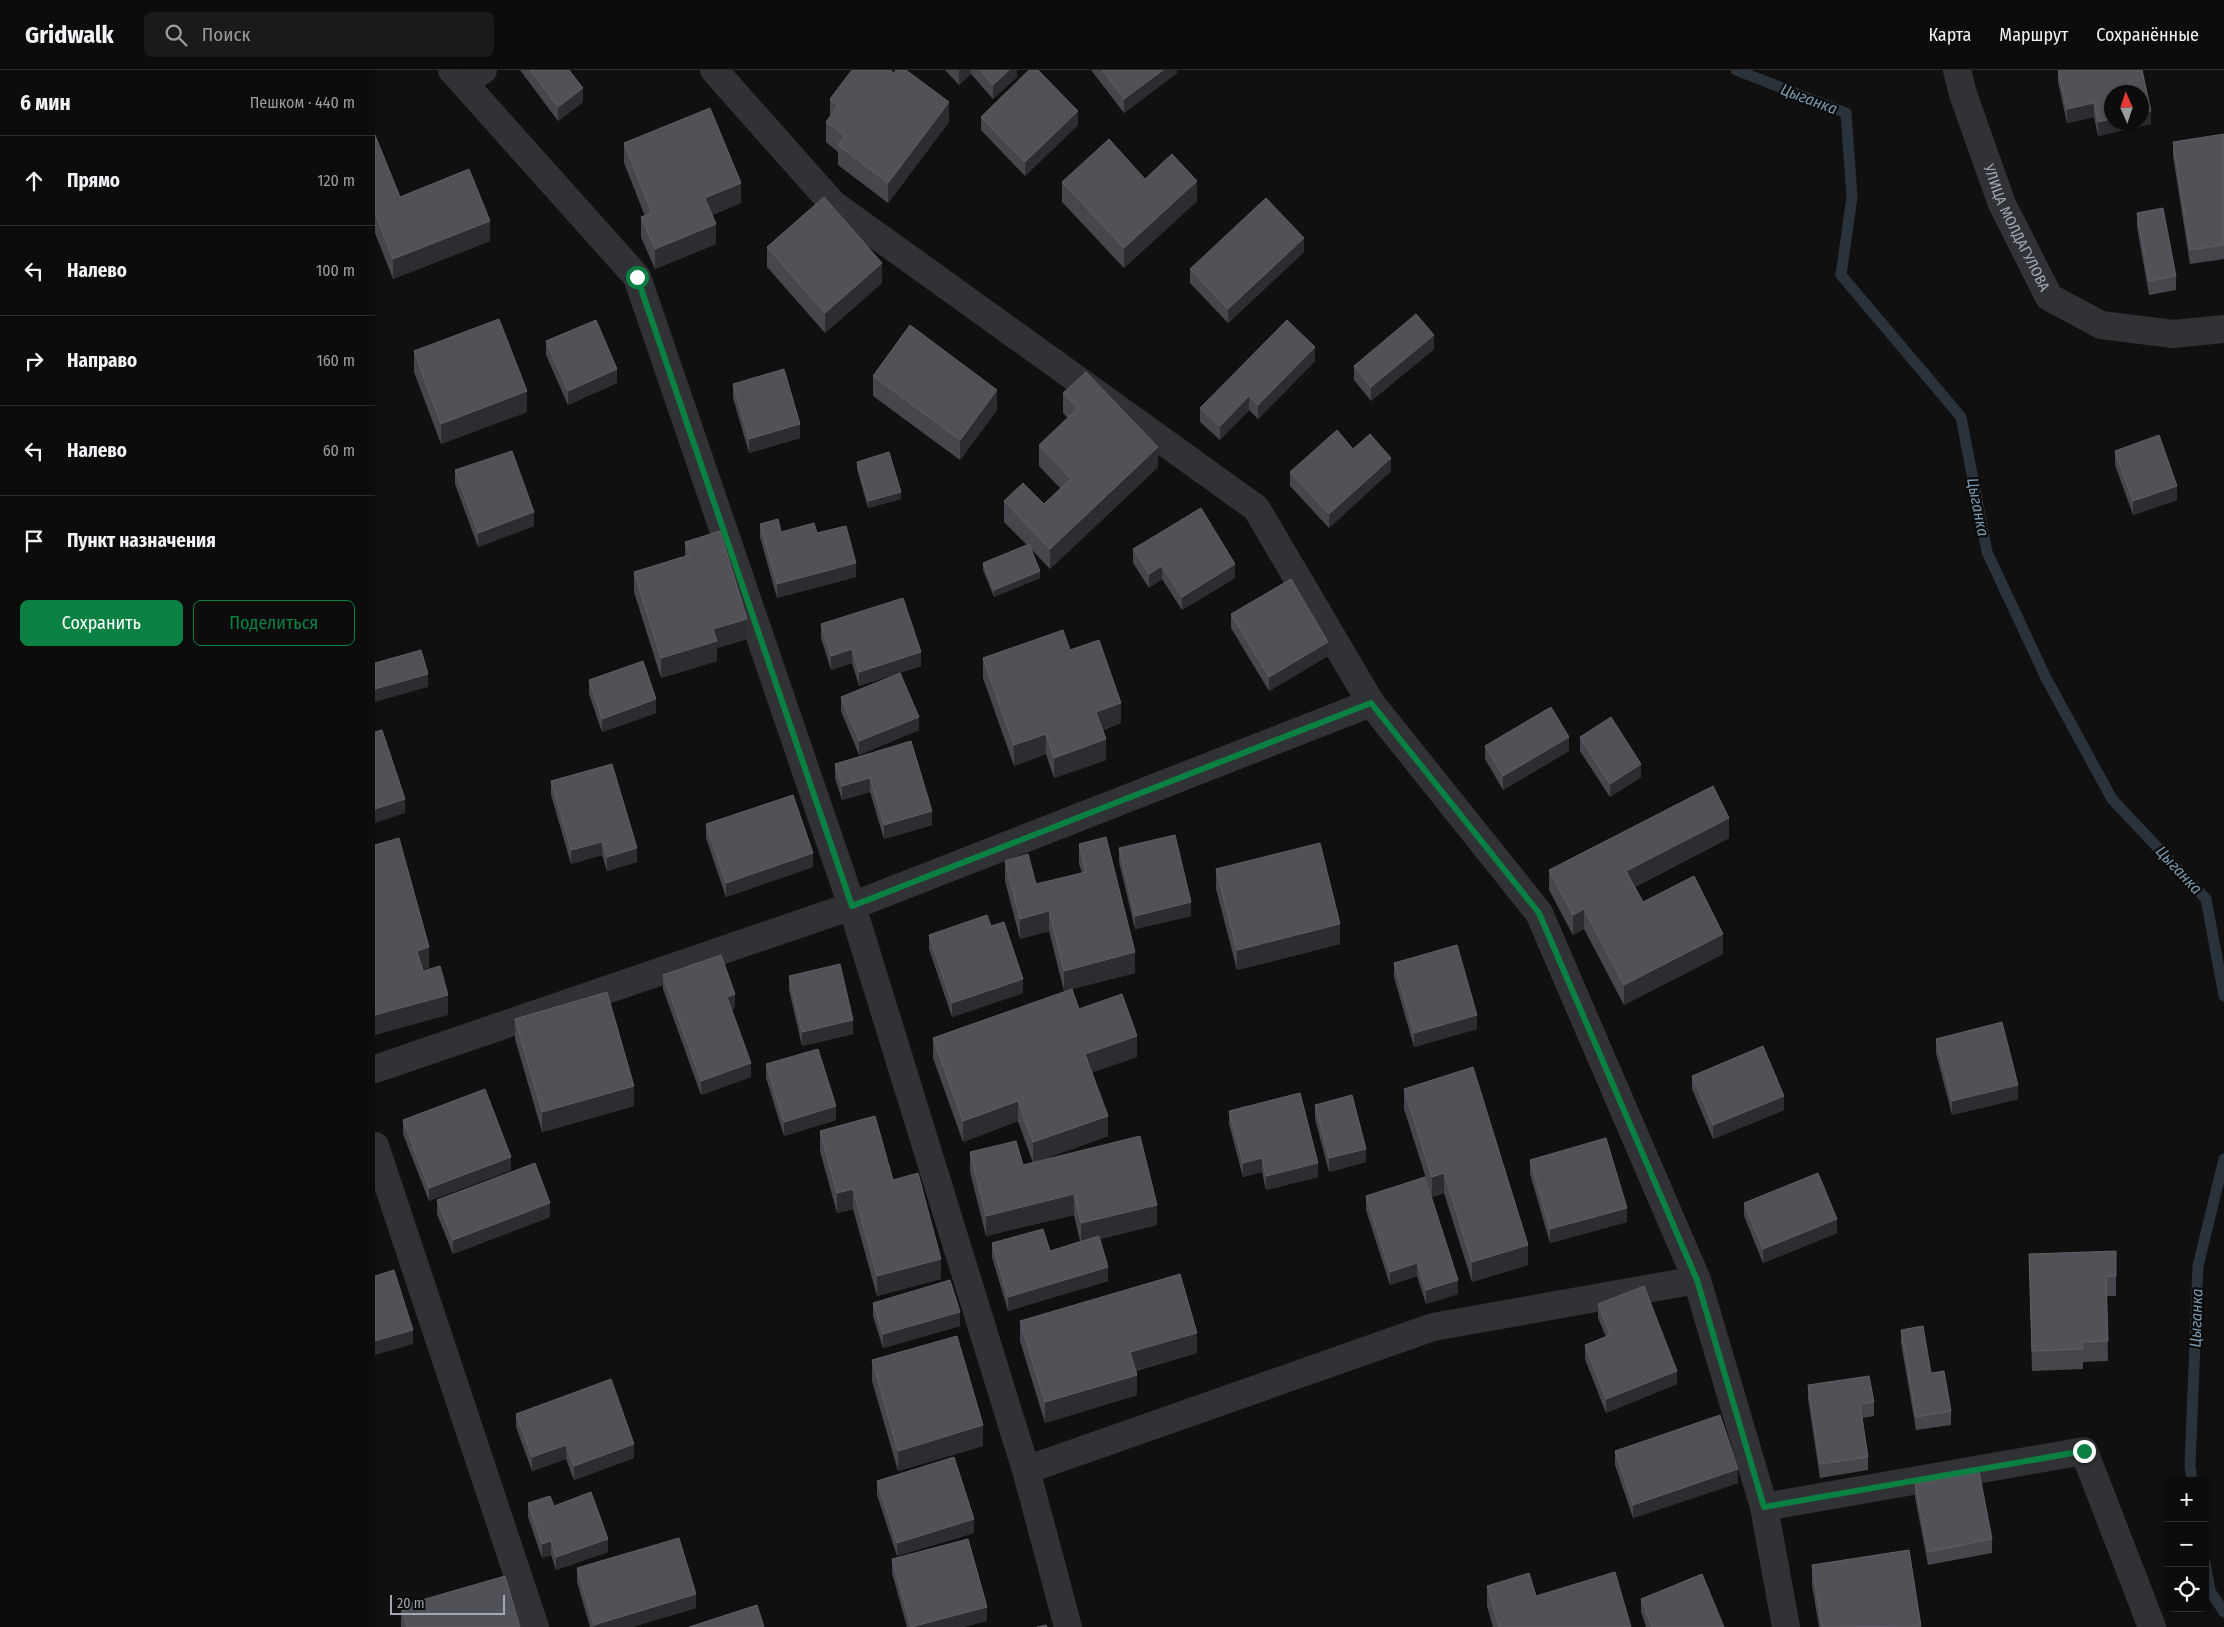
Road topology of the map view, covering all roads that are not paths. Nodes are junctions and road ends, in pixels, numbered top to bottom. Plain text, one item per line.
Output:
1 (714, 70) edge
2 (1957, 70) edge
3 (466, 74) edge
4 (2224, 329) edge
5 (1371, 703) junction
6 (852, 906) junction
7 (375, 1070) edge
8 (375, 1146) edge
9 (1697, 1280) junction
10 (1026, 1470) junction
11 (1764, 1507) junction
12 (535, 1627) edge
13 (1068, 1627) edge
14 (1786, 1627) edge
15 (2152, 1627) edge

1 - 5 street
2 - 4 street, УЛИЦА МОЛДАГУЛОВА
3 - 6 street
5 - 6 street
5 - 9 street
6 - 7 street
6 - 10 street
8 - 12 street
9 - 10 street
9 - 11 street
10 - 13 street
11 - 14 street
11 - 15 street

